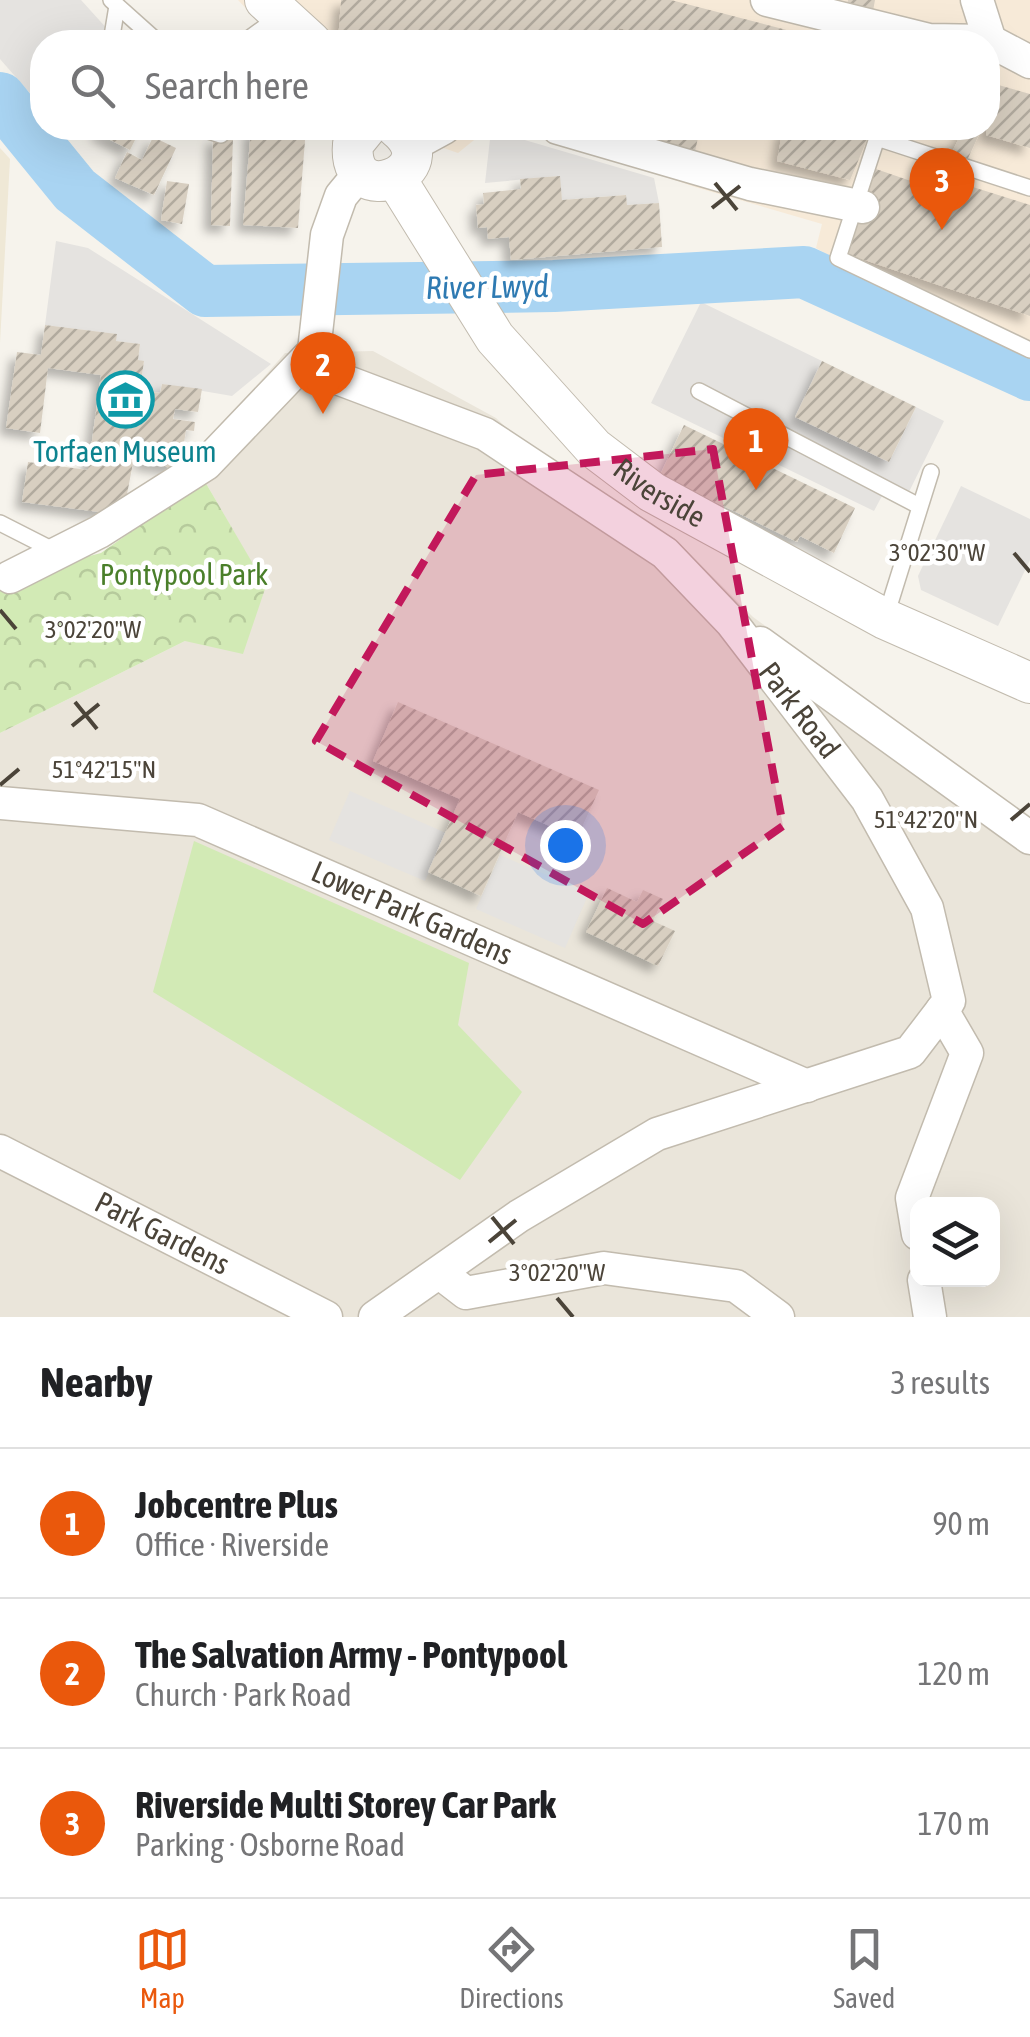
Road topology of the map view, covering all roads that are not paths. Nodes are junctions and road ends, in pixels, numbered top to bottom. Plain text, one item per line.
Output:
1 (768, 0) edge
2 (977, 0) edge
3 (114, 3) edge
4 (272, 8) edge
5 (113, 30) edge
6 (144, 30) edge
7 (254, 30) edge
8 (297, 30) edge
9 (889, 30) edge
10 (987, 30) edge
11 (1000, 46) edge
12 (1030, 62) edge
13 (356, 140) edge
14 (599, 140) edge
15 (877, 140) edge
16 (884, 140) edge
17 (402, 151) edge
18 (1030, 188) edge
19 (859, 206) junction
20 (315, 342) junction
21 (1030, 350) edge
22 (700, 391) dead end
23 (931, 472) dead end
24 (919, 506) junction
25 (0, 523) edge
26 (56, 552) junction
27 (10, 577) dead end
28 (885, 620) junction
29 (732, 623) junction
30 (1030, 683) edge
31 (0, 804) edge
32 (1030, 838) edge
33 (942, 1010) junction
34 (807, 1086) junction
35 (0, 1151) edge
36 (912, 1197) edge
37 (440, 1273) junction
38 (925, 1287) edge
39 (326, 1317) edge
40 (375, 1317) edge
41 (778, 1317) edge
42 (930, 1317) edge

1 - 9 street
2 - 10 street
3 - 5 lane
3 - 6 lane
4 - 7 lane
4 - 8 street
11 - 12 street
13 - 17 street
14 - 19 street
15 - 19 lane
16 - 18 lane
17 - 20 street
17 - 28 street, Riverside
19 - 21 lane
20 - 26 street
20 - 29 street, Park Road
22 - 24 lane
23 - 24 lane
24 - 28 lane
25 - 26 lane
26 - 27 street
28 - 30 street, Riverside
29 - 32 street
29 - 33 street, Park Road
31 - 34 street, Lower Park Gardens
33 - 34 street
33 - 36 street
34 - 37 street
35 - 39 street, Park Gardens
37 - 40 street
37 - 41 street
38 - 42 street

